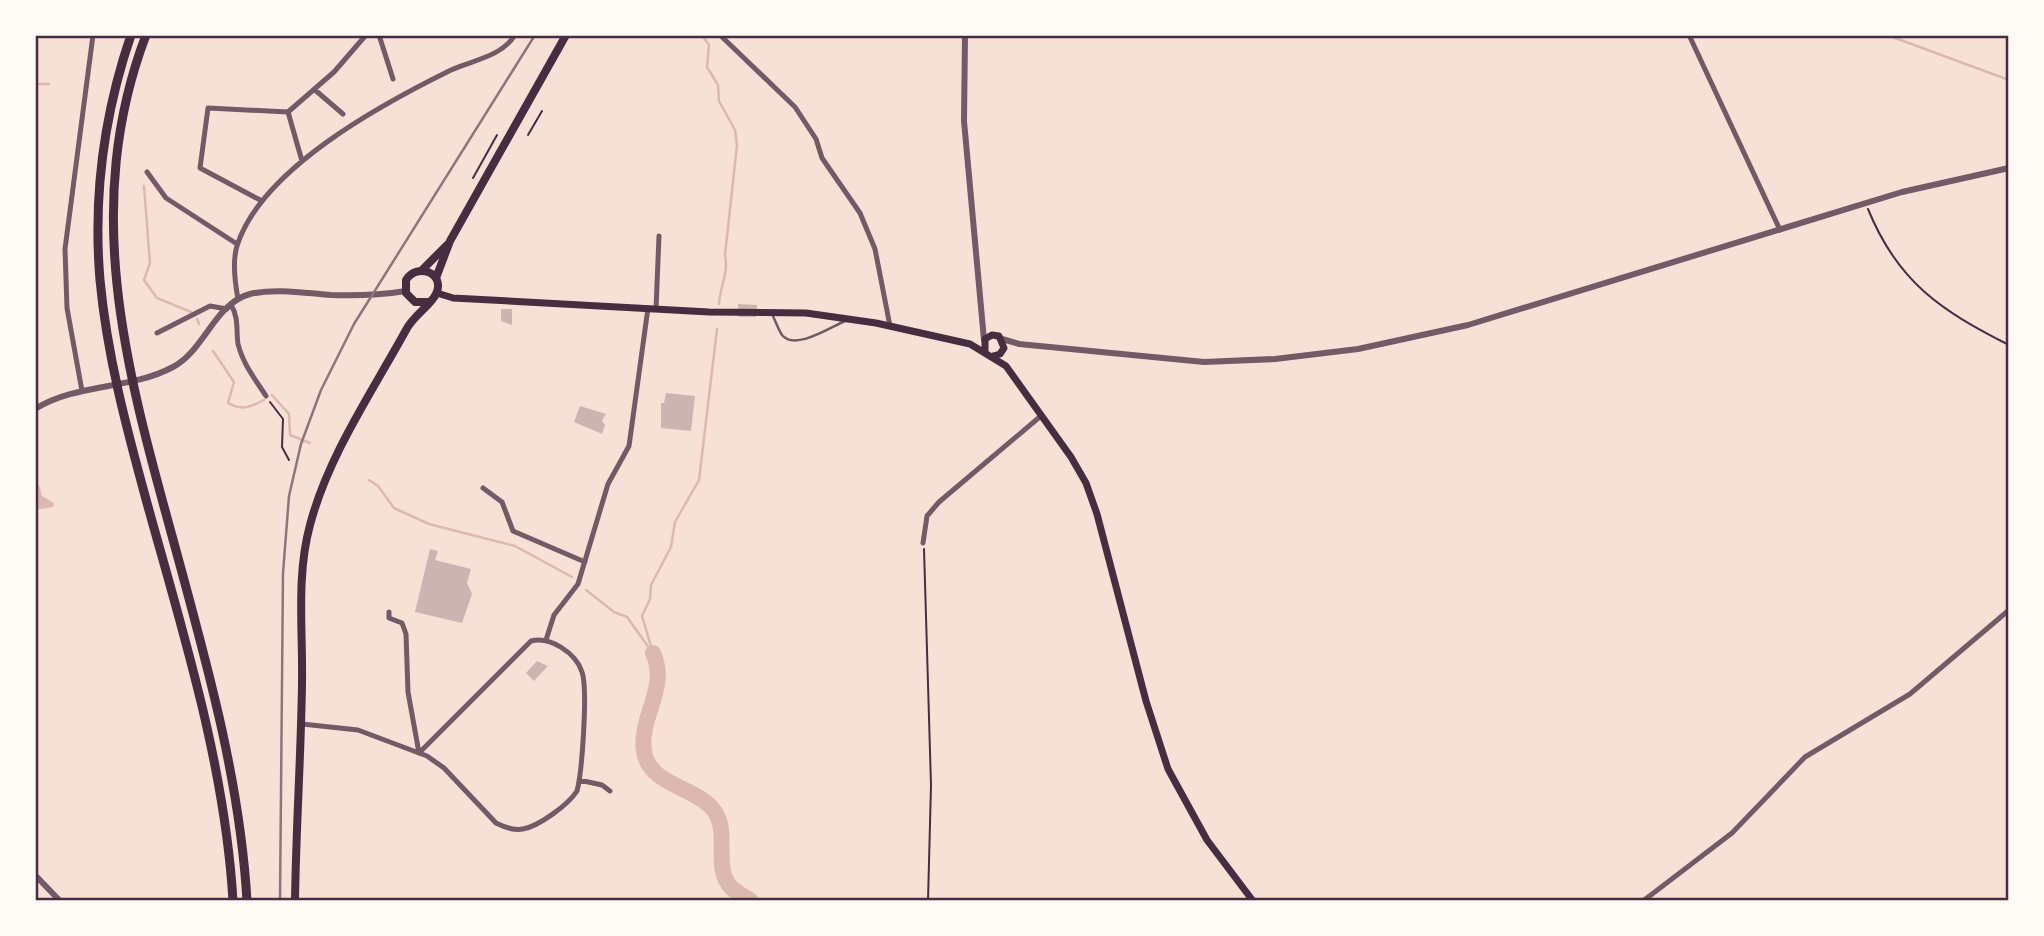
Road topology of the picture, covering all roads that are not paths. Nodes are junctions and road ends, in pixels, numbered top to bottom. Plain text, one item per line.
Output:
1 (93, 35) edge
2 (131, 35) edge
3 (146, 35) edge
4 (366, 35) edge
5 (379, 35) edge
6 (515, 35) edge
7 (566, 35) edge
8 (720, 35) edge
9 (965, 35) edge
10 (1689, 35) edge
11 (393, 79) dead end
12 (315, 90) junction
13 (288, 112) junction
14 (343, 114) dead end
15 (302, 161) junction
16 (2009, 168) edge
17 (147, 173) dead end
18 (262, 201) junction
19 (1780, 230) junction
20 (659, 236) dead end
21 (450, 241) junction
22 (237, 244) junction
23 (422, 270) junction
24 (436, 278) junction
25 (406, 291) junction
26 (436, 293) junction
27 (238, 299) junction
28 (413, 301) junction
29 (427, 302) junction
30 (229, 307) junction
31 (652, 308) junction
32 (770, 311) junction
33 (985, 318) junction
34 (850, 319) junction
35 (409, 323) junction
36 (890, 327) junction
37 (157, 333) dead end
38 (999, 337) junction
39 (984, 341) junction
40 (970, 344) junction
41 (1018, 344) junction
42 (1003, 350) junction
43 (989, 354) junction
44 (1006, 366) junction
45 (82, 391) junction
46 (266, 396) road end
47 (35, 409) edge
48 (1042, 415) junction
49 (483, 488) dead end
50 (923, 542) road end
51 (585, 562) junction
52 (2009, 610) edge
53 (389, 612) dead end
54 (546, 640) junction
55 (302, 724) junction
56 (419, 752) junction
57 (579, 780) junction
58 (610, 791) dead end
59 (35, 875) edge
60 (60, 901) edge
61 (233, 901) edge
62 (247, 901) edge
63 (295, 901) edge
64 (1253, 901) edge
65 (1643, 901) edge

1 - 45 street
2 - 61 highway
3 - 62 highway
4 - 12 street
5 - 11 street
6 - 15 street
7 - 21 main road
8 - 36 street
9 - 33 street
10 - 19 street
12 - 13 street
12 - 14 street
13 - 15 street
13 - 18 street
15 - 18 street
16 - 19 street
17 - 22 street
18 - 22 street
19 - 41 street
20 - 31 street
21 - 23 main road
21 - 24 main road
22 - 27 street
23 - 24 main road
23 - 25 main road
24 - 26 main road
25 - 27 street
25 - 28 main road
26 - 29 main road
26 - 31 main road
27 - 30 street
28 - 29 main road
28 - 35 main road
29 - 35 main road
30 - 37 street
30 - 45 street
30 - 46 street
31 - 32 main road
31 - 51 street
32 - 34 main road
32 - 34 lane
33 - 38 street
33 - 39 street
34 - 36 main road
35 - 55 main road
36 - 40 main road
38 - 39 main road
38 - 41 street
38 - 42 main road
39 - 40 main road
39 - 43 main road
40 - 43 main road
41 - 42 street
42 - 43 main road
42 - 44 main road
43 - 44 main road
44 - 48 main road
45 - 47 street
48 - 50 street
48 - 64 main road
49 - 51 street
51 - 54 street
52 - 65 street
53 - 56 street
54 - 56 street
54 - 57 street
55 - 56 street
55 - 63 main road
56 - 57 street
57 - 58 street
59 - 60 street

